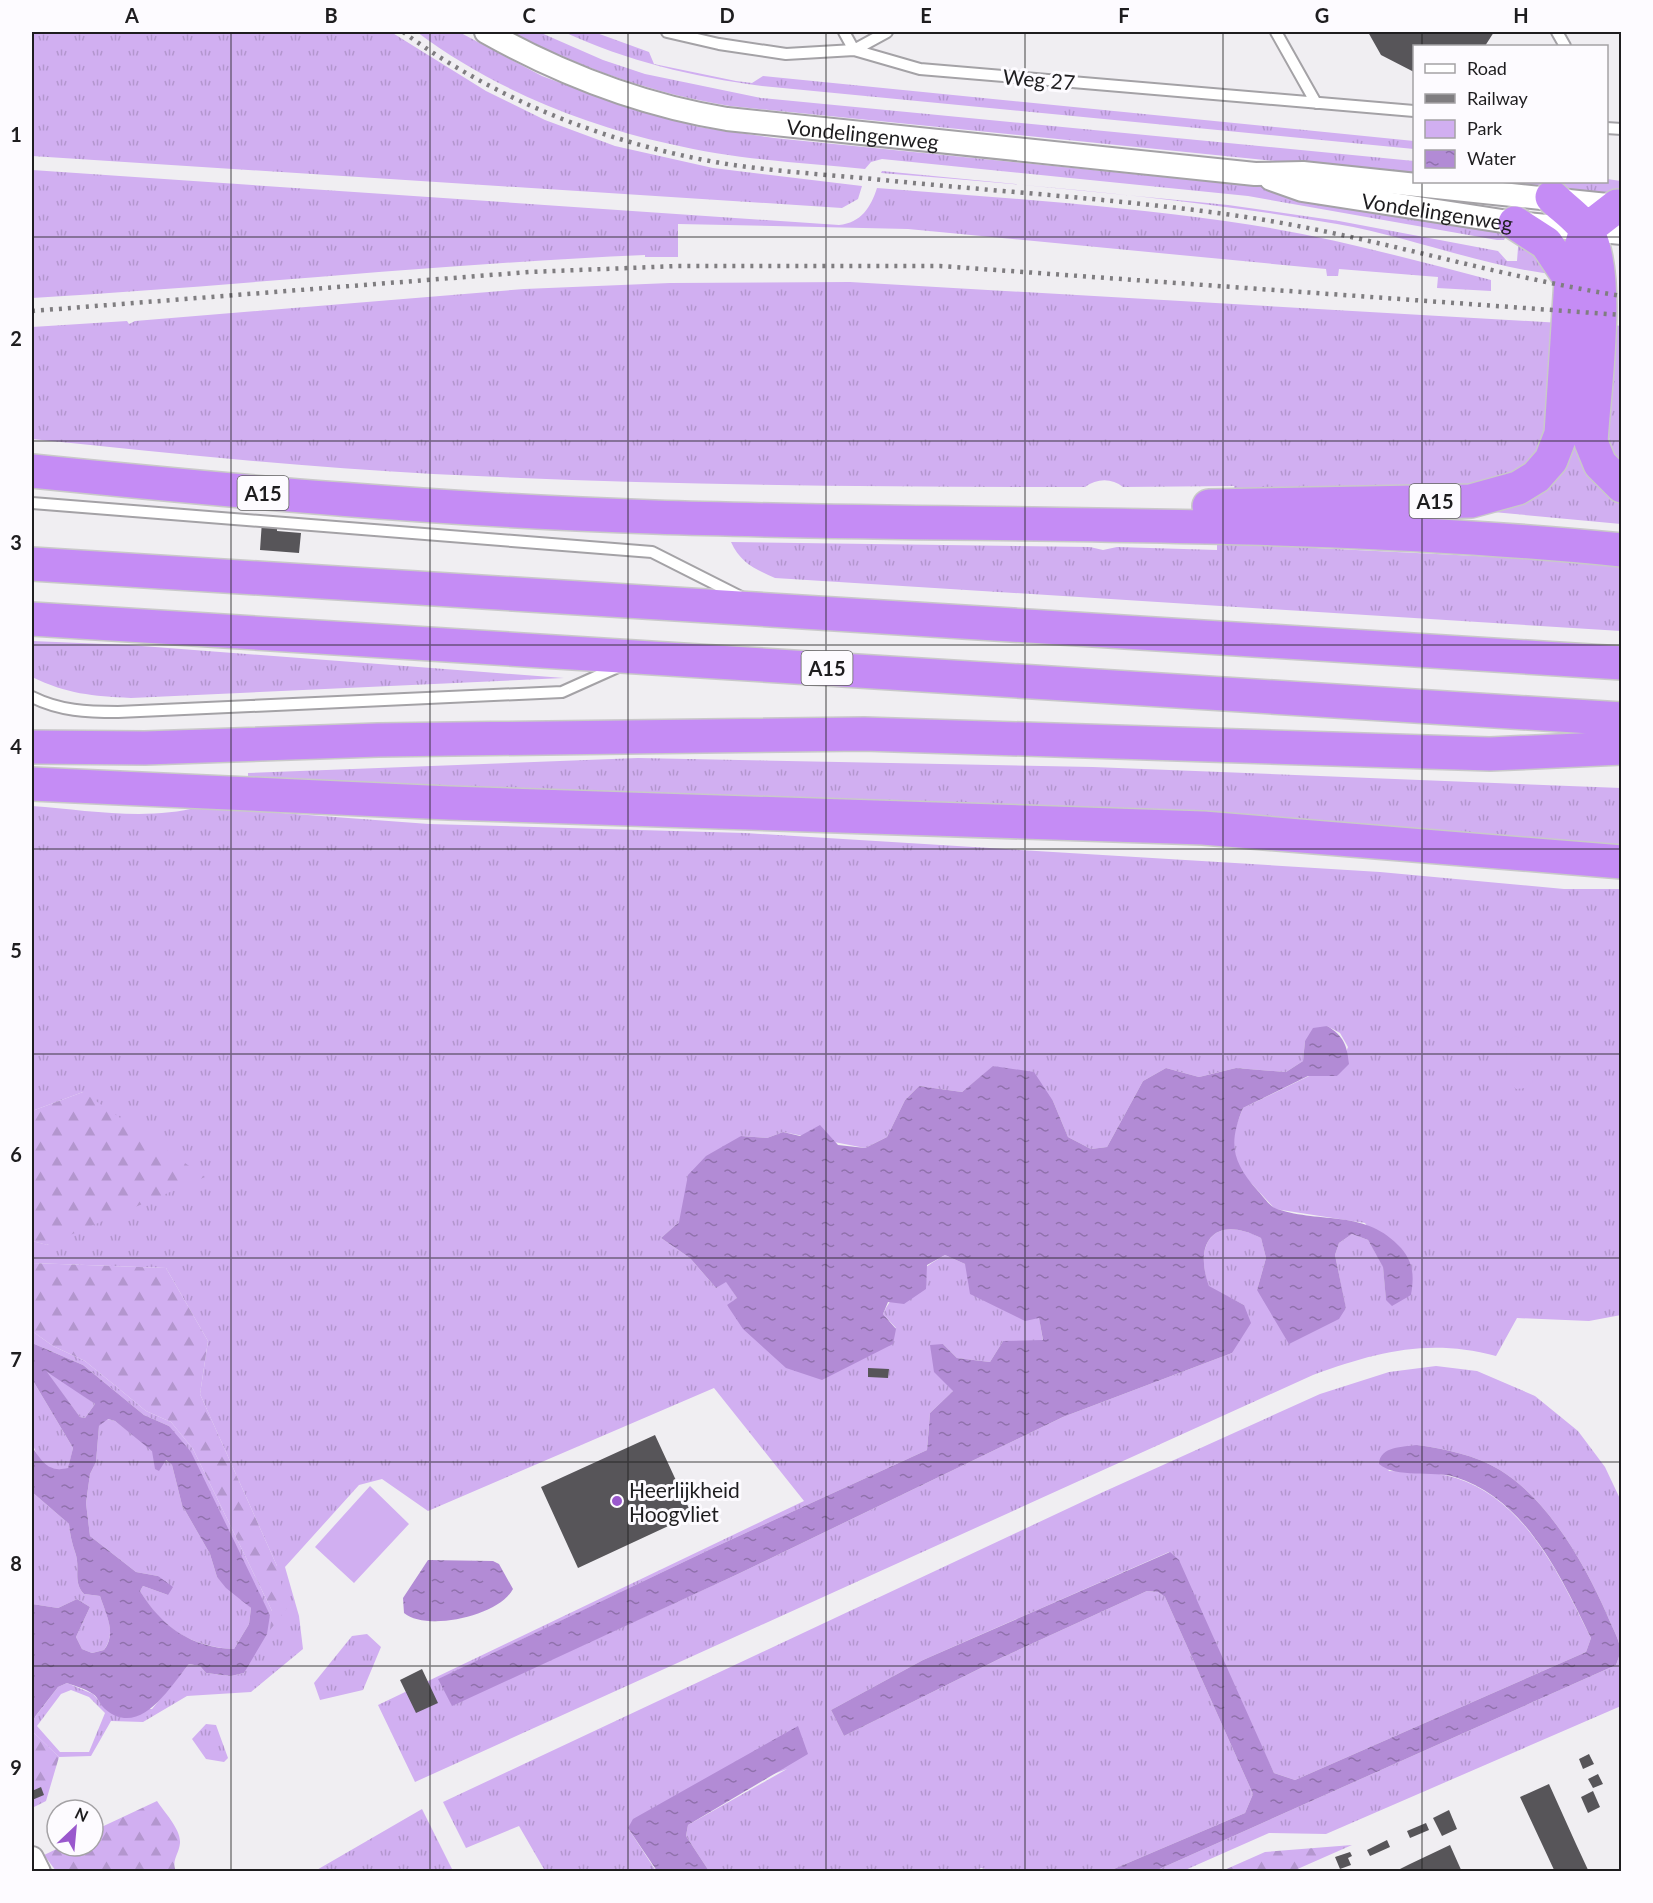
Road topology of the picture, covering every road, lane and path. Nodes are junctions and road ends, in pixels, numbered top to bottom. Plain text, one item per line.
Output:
1 (486, 32) edge
2 (667, 32) edge
3 (844, 32) edge
4 (887, 32) edge
5 (1276, 32) edge
6 (854, 50) junction
7 (1316, 103) junction
8 (1413, 111) edge
9 (1608, 126) edge
10 (1622, 129) edge
11 (1256, 174) junction
12 (1552, 197) junction
13 (1619, 220) edge
14 (1515, 222) junction
15 (1586, 230) junction
16 (1598, 276) edge
17 (32, 471) edge
18 (1622, 486) edge
19 (32, 503) edge
20 (1218, 515) junction
21 (1622, 550) edge
22 (32, 564) edge
23 (766, 609) junction
24 (32, 619) edge
25 (643, 656) junction
26 (1622, 663) edge
27 (32, 697) edge
28 (1622, 719) edge
29 (32, 747) edge
30 (1622, 748) edge
31 (32, 784) edge
32 (1622, 862) edge
33 (32, 1858) edge
34 (39, 1872) edge

1 - 11 street, Vondelingenweg
2 - 6 lane, Weg 27
3 - 6 lane
4 - 6 lane
5 - 7 lane
6 - 7 lane, Weg 27
7 - 8 lane, Weg 27
9 - 10 lane
11 - 12 street, Vondelingenweg
11 - 14 street, Vondelingenweg
12 - 13 street, Vondelingenweg
12 - 15 highway, A15
13 - 15 highway
14 - 15 street, Vondelingenweg
14 - 16 highway
15 - 16 highway, A15
16 - 18 highway, A15
16 - 20 highway, A15
17 - 20 highway, A15
19 - 23 lane
20 - 21 highway, A15
22 - 23 highway
23 - 26 highway
24 - 25 highway, A15
25 - 27 lane
25 - 28 highway, A15
29 - 30 highway
31 - 32 highway
33 - 34 street

